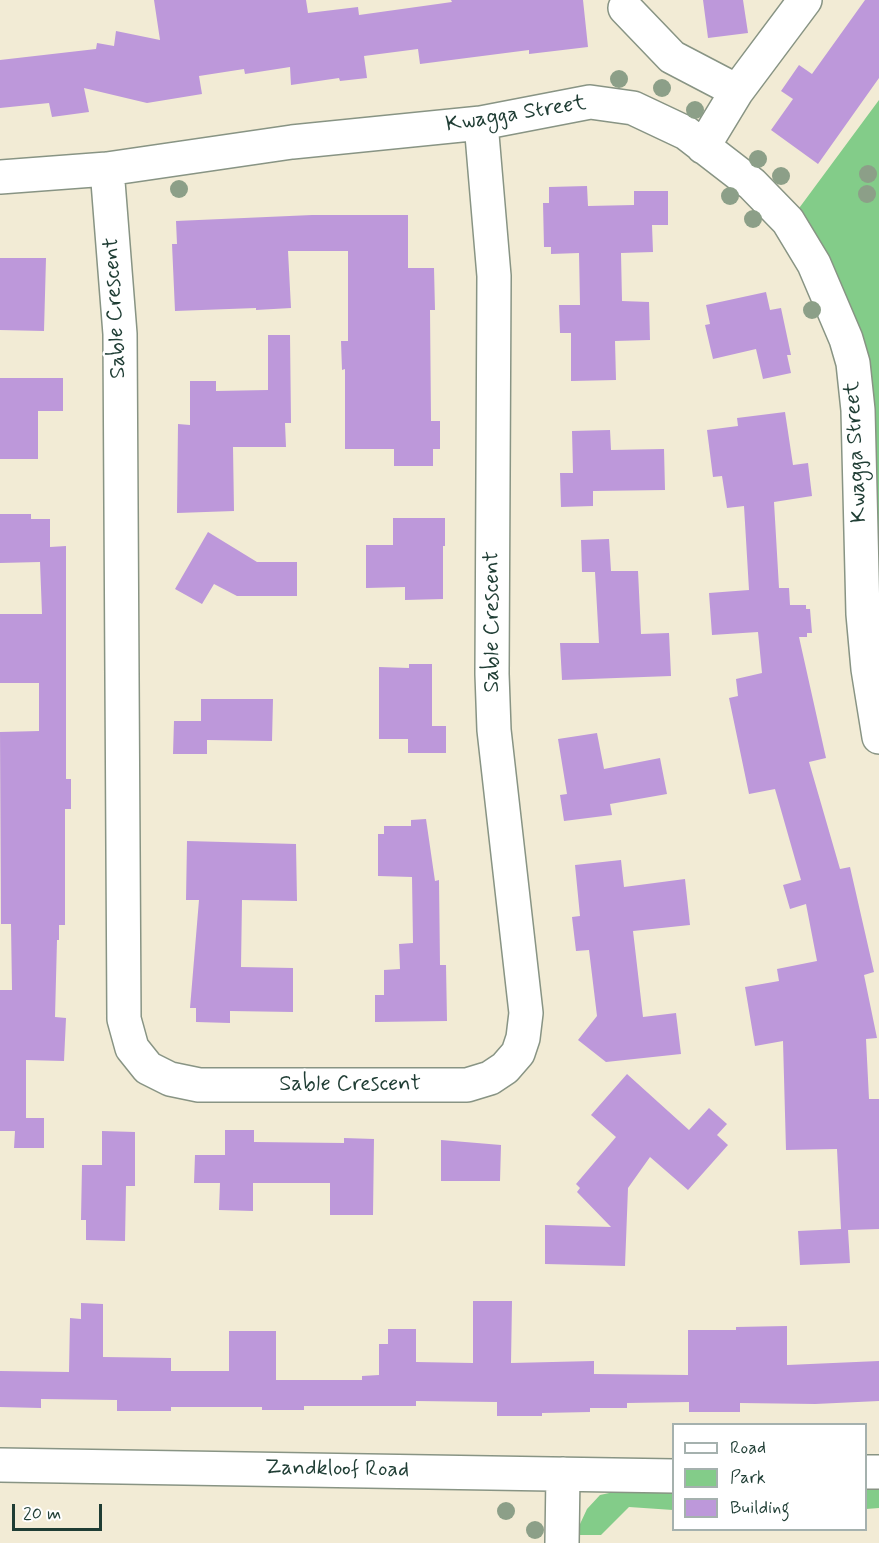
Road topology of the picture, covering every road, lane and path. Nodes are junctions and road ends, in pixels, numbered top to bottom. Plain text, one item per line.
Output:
1 (805, 0) edge
2 (625, 8) dead end
3 (737, 91) junction
4 (481, 123) junction
5 (703, 147) junction
6 (107, 169) junction
7 (0, 177) edge
8 (879, 737) edge
9 (0, 1464) edge
10 (563, 1474) junction
11 (672, 1476) edge
12 (562, 1543) edge

1 - 3 street
2 - 3 street
3 - 5 street
4 - 5 street, Kwagga Street
4 - 6 street, Kwagga Street
4 - 6 street, Sable Crescent
5 - 8 street, Kwagga Street
6 - 7 street, Kwagga Street
9 - 10 street, Zandkloof Road
10 - 11 street, Zandkloof Road
10 - 12 street

